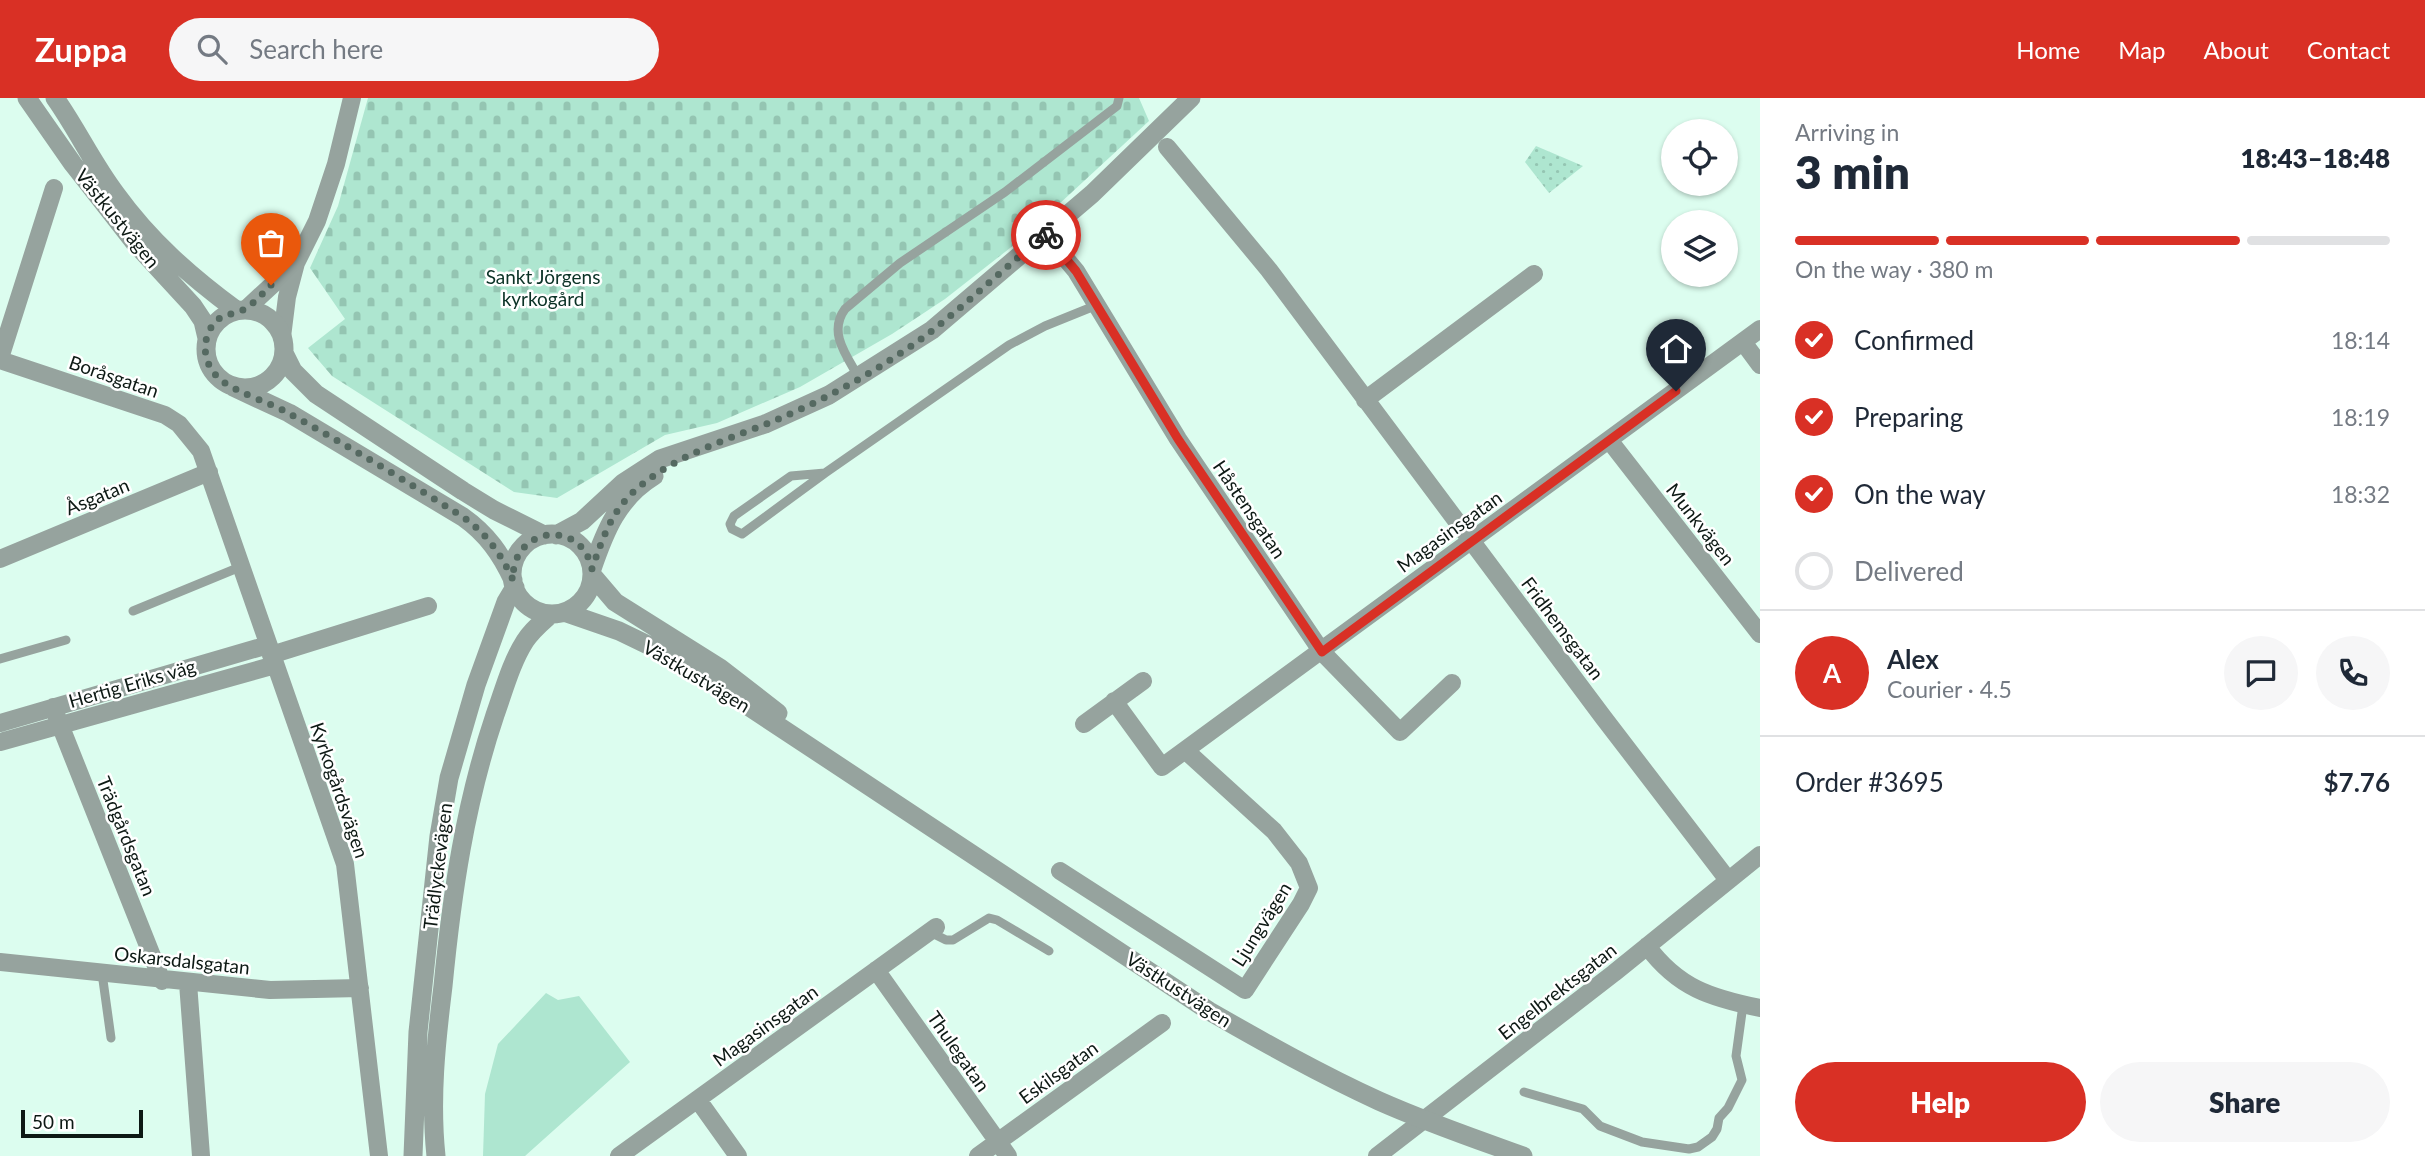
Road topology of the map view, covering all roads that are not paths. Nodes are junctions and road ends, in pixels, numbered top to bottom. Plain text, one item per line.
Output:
1 (27, 98) edge
2 (55, 98) edge
3 (352, 98) edge
4 (1119, 98) edge
5 (1191, 98) edge
6 (1167, 147) dead end
7 (54, 188) dead end
8 (1045, 234) junction
9 (296, 263) junction
10 (1534, 274) dead end
11 (1097, 304) junction
12 (240, 310) junction
13 (1760, 329) edge
14 (207, 338) junction
15 (1743, 342) junction
16 (283, 345) junction
17 (0, 359) edge
18 (1760, 365) edge
19 (859, 378) junction
20 (233, 387) junction
21 (1365, 400) junction
22 (1609, 440) junction
23 (716, 442) junction
24 (201, 451) joint
25 (209, 472) junction
26 (825, 473) junction
27 (550, 535) junction
28 (1471, 540) junction
29 (0, 559) edge
30 (240, 567) junction
31 (592, 572) junction
32 (514, 584) junction
33 (428, 606) dead end
34 (133, 611) dead end
35 (558, 613) junction
36 (1760, 634) edge
37 (66, 640) dead end
38 (1322, 652) junction
39 (271, 655) junction
40 (0, 659) edge
41 (1143, 681) dead end
42 (1452, 683) dead end
43 (1114, 701) junction
44 (53, 707) junction
45 (0, 723) edge
46 (1084, 723) dead end
47 (60, 725) junction
48 (0, 742) edge
49 (1186, 751) junction
50 (857, 778) junction
51 (1760, 855) edge
52 (1060, 872) dead end
53 (1728, 880) junction
54 (933, 930) joint
55 (1647, 946) junction
56 (1049, 951) dead end
57 (0, 962) edge
58 (876, 970) junction
59 (102, 973) junction
60 (162, 981) junction
61 (188, 983) junction
62 (360, 988) junction
63 (1752, 1007) edge
64 (1162, 1023) dead end
65 (111, 1038) dead end
66 (1524, 1092) dead end
67 (698, 1100) junction
68 (1003, 1149) edge
69 (201, 1156) edge
70 (379, 1156) edge
71 (413, 1156) edge
72 (436, 1156) edge
73 (619, 1156) edge
74 (738, 1156) edge
75 (978, 1156) edge
76 (1377, 1156) edge
77 (1523, 1156) edge

1 - 14 street, Västkustvägen
2 - 12 street, Västkustvägen
3 - 9 street
4 - 19 lane
5 - 8 street
6 - 21 street, Fridhemsgatan
7 - 17 street
8 - 11 street, Håstensgatan
8 - 19 street
9 - 12 street
9 - 16 street
10 - 21 street
11 - 26 lane
11 - 38 street, Håstensgatan
12 - 14 street
12 - 16 street
13 - 15 street, Magasinsgatan
14 - 20 street
15 - 18 street
15 - 22 street, Magasinsgatan
16 - 20 street
16 - 27 street
17 - 24 street, Boråsgatan
19 - 23 street
20 - 32 street
21 - 28 street, Fridhemsgatan
22 - 28 street, Magasinsgatan
22 - 36 street, Munkvägen
23 - 27 street
23 - 31 street
24 - 25 street, Kyrkogårdsvägen
25 - 29 street, Åsgatan
25 - 30 street, Kyrkogårdsvägen
26 - 26 lane
27 - 31 street
27 - 32 street
28 - 38 street, Magasinsgatan
28 - 53 street, Fridhemsgatan
30 - 34 lane
30 - 39 street, Kyrkogårdsvägen
31 - 35 street
31 - 50 street, Västkustvägen
32 - 35 street
32 - 71 street, Trädlyckevägen
33 - 39 street, Hertig Eriks väg
35 - 50 street, Västkustvägen
35 - 72 street, Trädlyckevägen
37 - 40 lane
38 - 42 street, Håstensgatan
38 - 49 street, Magasinsgatan
39 - 44 street, Hertig Eriks väg
39 - 47 street, Hertig Eriks väg
39 - 62 street, Kyrkogårdsvägen
41 - 43 street
43 - 46 street
43 - 49 street, Magasinsgatan
44 - 45 street, Hertig Eriks väg
44 - 47 street, Trädgårdsgatan
47 - 48 street, Hertig Eriks väg
47 - 60 street, Trädgårdsgatan
49 - 52 street, Ljungvägen
50 - 77 street, Västkustvägen
51 - 53 street, Engelbrektsgatan
53 - 55 street, Engelbrektsgatan
54 - 56 lane
54 - 58 street, Magasinsgatan
55 - 63 street
55 - 76 street, Engelbrektsgatan
57 - 59 street, Oskarsdalsgatan
58 - 67 street, Magasinsgatan
58 - 68 street, Thulegatan
59 - 60 street, Oskarsdalsgatan
59 - 65 lane
60 - 61 street, Oskarsdalsgatan
61 - 62 street, Oskarsdalsgatan
61 - 69 street
62 - 70 street, Kyrkogårdsvägen
63 - 66 lane
64 - 68 street, Eskilsgatan
67 - 73 street, Magasinsgatan
67 - 74 street
68 - 75 street, Eskilsgatan

